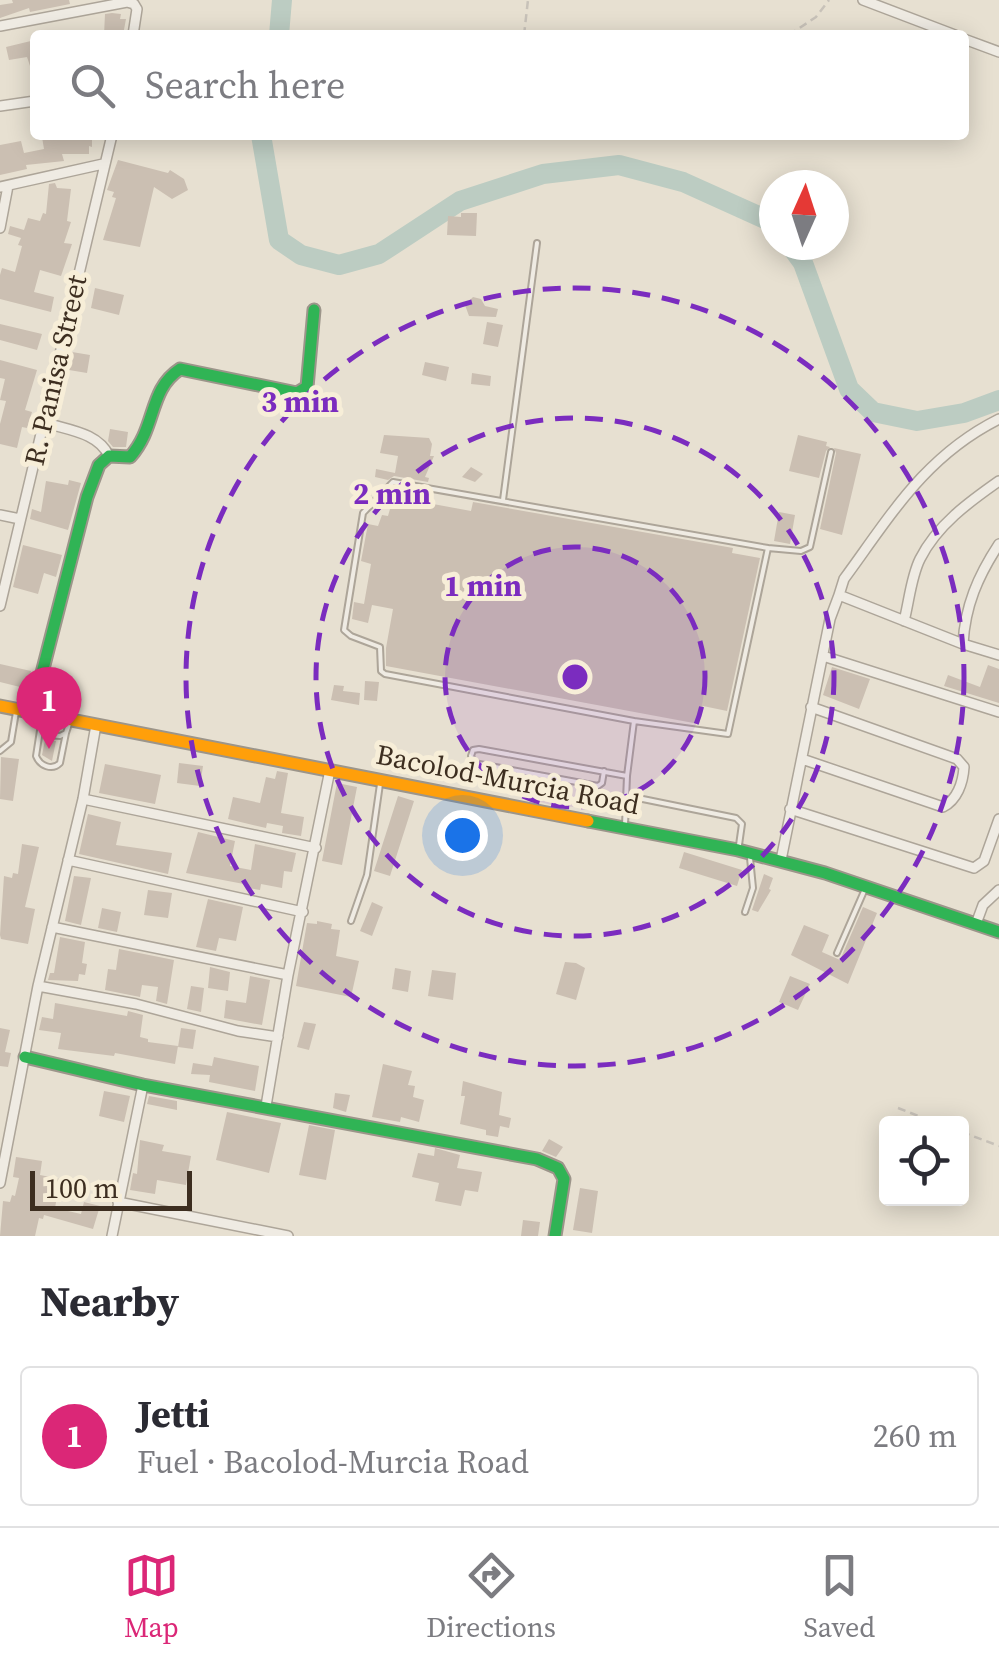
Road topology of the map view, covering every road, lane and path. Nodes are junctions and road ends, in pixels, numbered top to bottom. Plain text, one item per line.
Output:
1 (528, 0) edge
2 (830, 0) edge
3 (863, 0) edge
4 (0, 26) edge
5 (135, 30) edge
6 (525, 30) edge
7 (796, 30) edge
8 (942, 30) edge
9 (969, 40) edge
10 (999, 52) edge
11 (30, 102) edge
12 (0, 106) edge
13 (110, 140) edge
14 (103, 164) junction
15 (4, 186) edge
16 (0, 228) edge
17 (537, 242) dead end
18 (314, 310) dead end
19 (999, 420) edge
20 (43, 422) junction
21 (831, 452) dead end
22 (109, 456) junction
23 (999, 481) edge
24 (503, 500) junction
25 (0, 515) edge
26 (20, 519) junction
27 (999, 544) edge
28 (768, 548) junction
29 (839, 594) junction
30 (0, 604) edge
31 (904, 621) junction
32 (963, 644) junction
33 (999, 655) edge
34 (822, 656) junction
35 (0, 706) edge
36 (811, 708) junction
37 (17, 709) junction
38 (999, 712) edge
39 (38, 717) junction
40 (70, 720) junction
41 (634, 722) junction
42 (96, 725) junction
43 (66, 733) junction
44 (0, 751) edge
45 (520, 757) junction
46 (802, 759) junction
47 (330, 770) junction
48 (518, 770) junction
49 (604, 772) junction
50 (627, 776) junction
51 (380, 780) junction
52 (628, 796) junction
53 (83, 799) junction
54 (790, 809) junction
55 (999, 819) edge
56 (625, 827) junction
57 (316, 848) junction
58 (744, 851) junction
59 (68, 860) junction
60 (781, 860) junction
61 (866, 886) junction
62 (999, 890) edge
63 (303, 912) junction
64 (745, 912) dead end
65 (351, 920) dead end
66 (976, 924) junction
67 (52, 927) junction
68 (999, 932) edge
69 (837, 953) dead end
70 (288, 975) junction
71 (38, 986) junction
72 (278, 1037) junction
73 (25, 1057) junction
74 (143, 1085) junction
75 (266, 1106) junction
76 (898, 1108) dead end
77 (918, 1116) edge
78 (969, 1135) edge
79 (999, 1146) edge
80 (0, 1183) edge
81 (118, 1202) junction
82 (112, 1236) edge
83 (288, 1236) edge
84 (555, 1236) edge

1 - 6 path
2 - 7 path
3 - 8 street
4 - 5 street
9 - 10 street
11 - 12 street
13 - 14 street, R. Panisa Street
14 - 15 street
14 - 20 street, R. Panisa Street
15 - 16 street
17 - 24 lane
18 - 22 street
19 - 29 street
20 - 22 street
20 - 26 street, R. Panisa Street
21 - 28 lane
22 - 39 street
23 - 31 street
24 - 28 lane
24 - 41 lane
25 - 26 street
26 - 30 street, R. Panisa Street
27 - 32 street
28 - 41 lane
29 - 31 street
29 - 34 street
31 - 32 street
32 - 33 street
34 - 36 street
34 - 38 street
35 - 37 street, Bacolod-Murcia Road
36 - 46 street
36 - 46 street
37 - 39 street, Bacolod-Murcia Road
37 - 44 lane
39 - 40 street, Bacolod-Murcia Road
39 - 43 lane
39 - 43 lane
40 - 42 street, Bacolod-Murcia Road
40 - 43 lane
41 - 50 lane
42 - 47 street, Bacolod-Murcia Road
42 - 53 street
45 - 48 lane
45 - 48 lane
45 - 49 lane
46 - 54 street
47 - 51 street, Bacolod-Murcia Road
47 - 57 street
48 - 49 lane
49 - 50 lane
50 - 52 lane
51 - 56 street, Bacolod-Murcia Road
51 - 65 lane
52 - 56 lane
52 - 58 lane
53 - 57 street
53 - 59 street
54 - 55 street
54 - 60 street
56 - 58 street, Bacolod-Murcia Road
57 - 63 street
58 - 60 street, Bacolod-Murcia Road
58 - 64 lane
59 - 63 street
59 - 67 street
60 - 61 street, Bacolod-Murcia Road
61 - 66 street, Bacolod-Murcia Road
61 - 69 lane
62 - 66 street
63 - 70 street
66 - 68 street, Bacolod-Murcia Road
67 - 70 street
67 - 71 street
70 - 72 street
71 - 72 street
71 - 73 street
72 - 75 street
73 - 74 street
73 - 80 street
74 - 75 street
74 - 81 street
75 - 84 street
76 - 77 path
78 - 79 path
81 - 82 street
81 - 83 street

